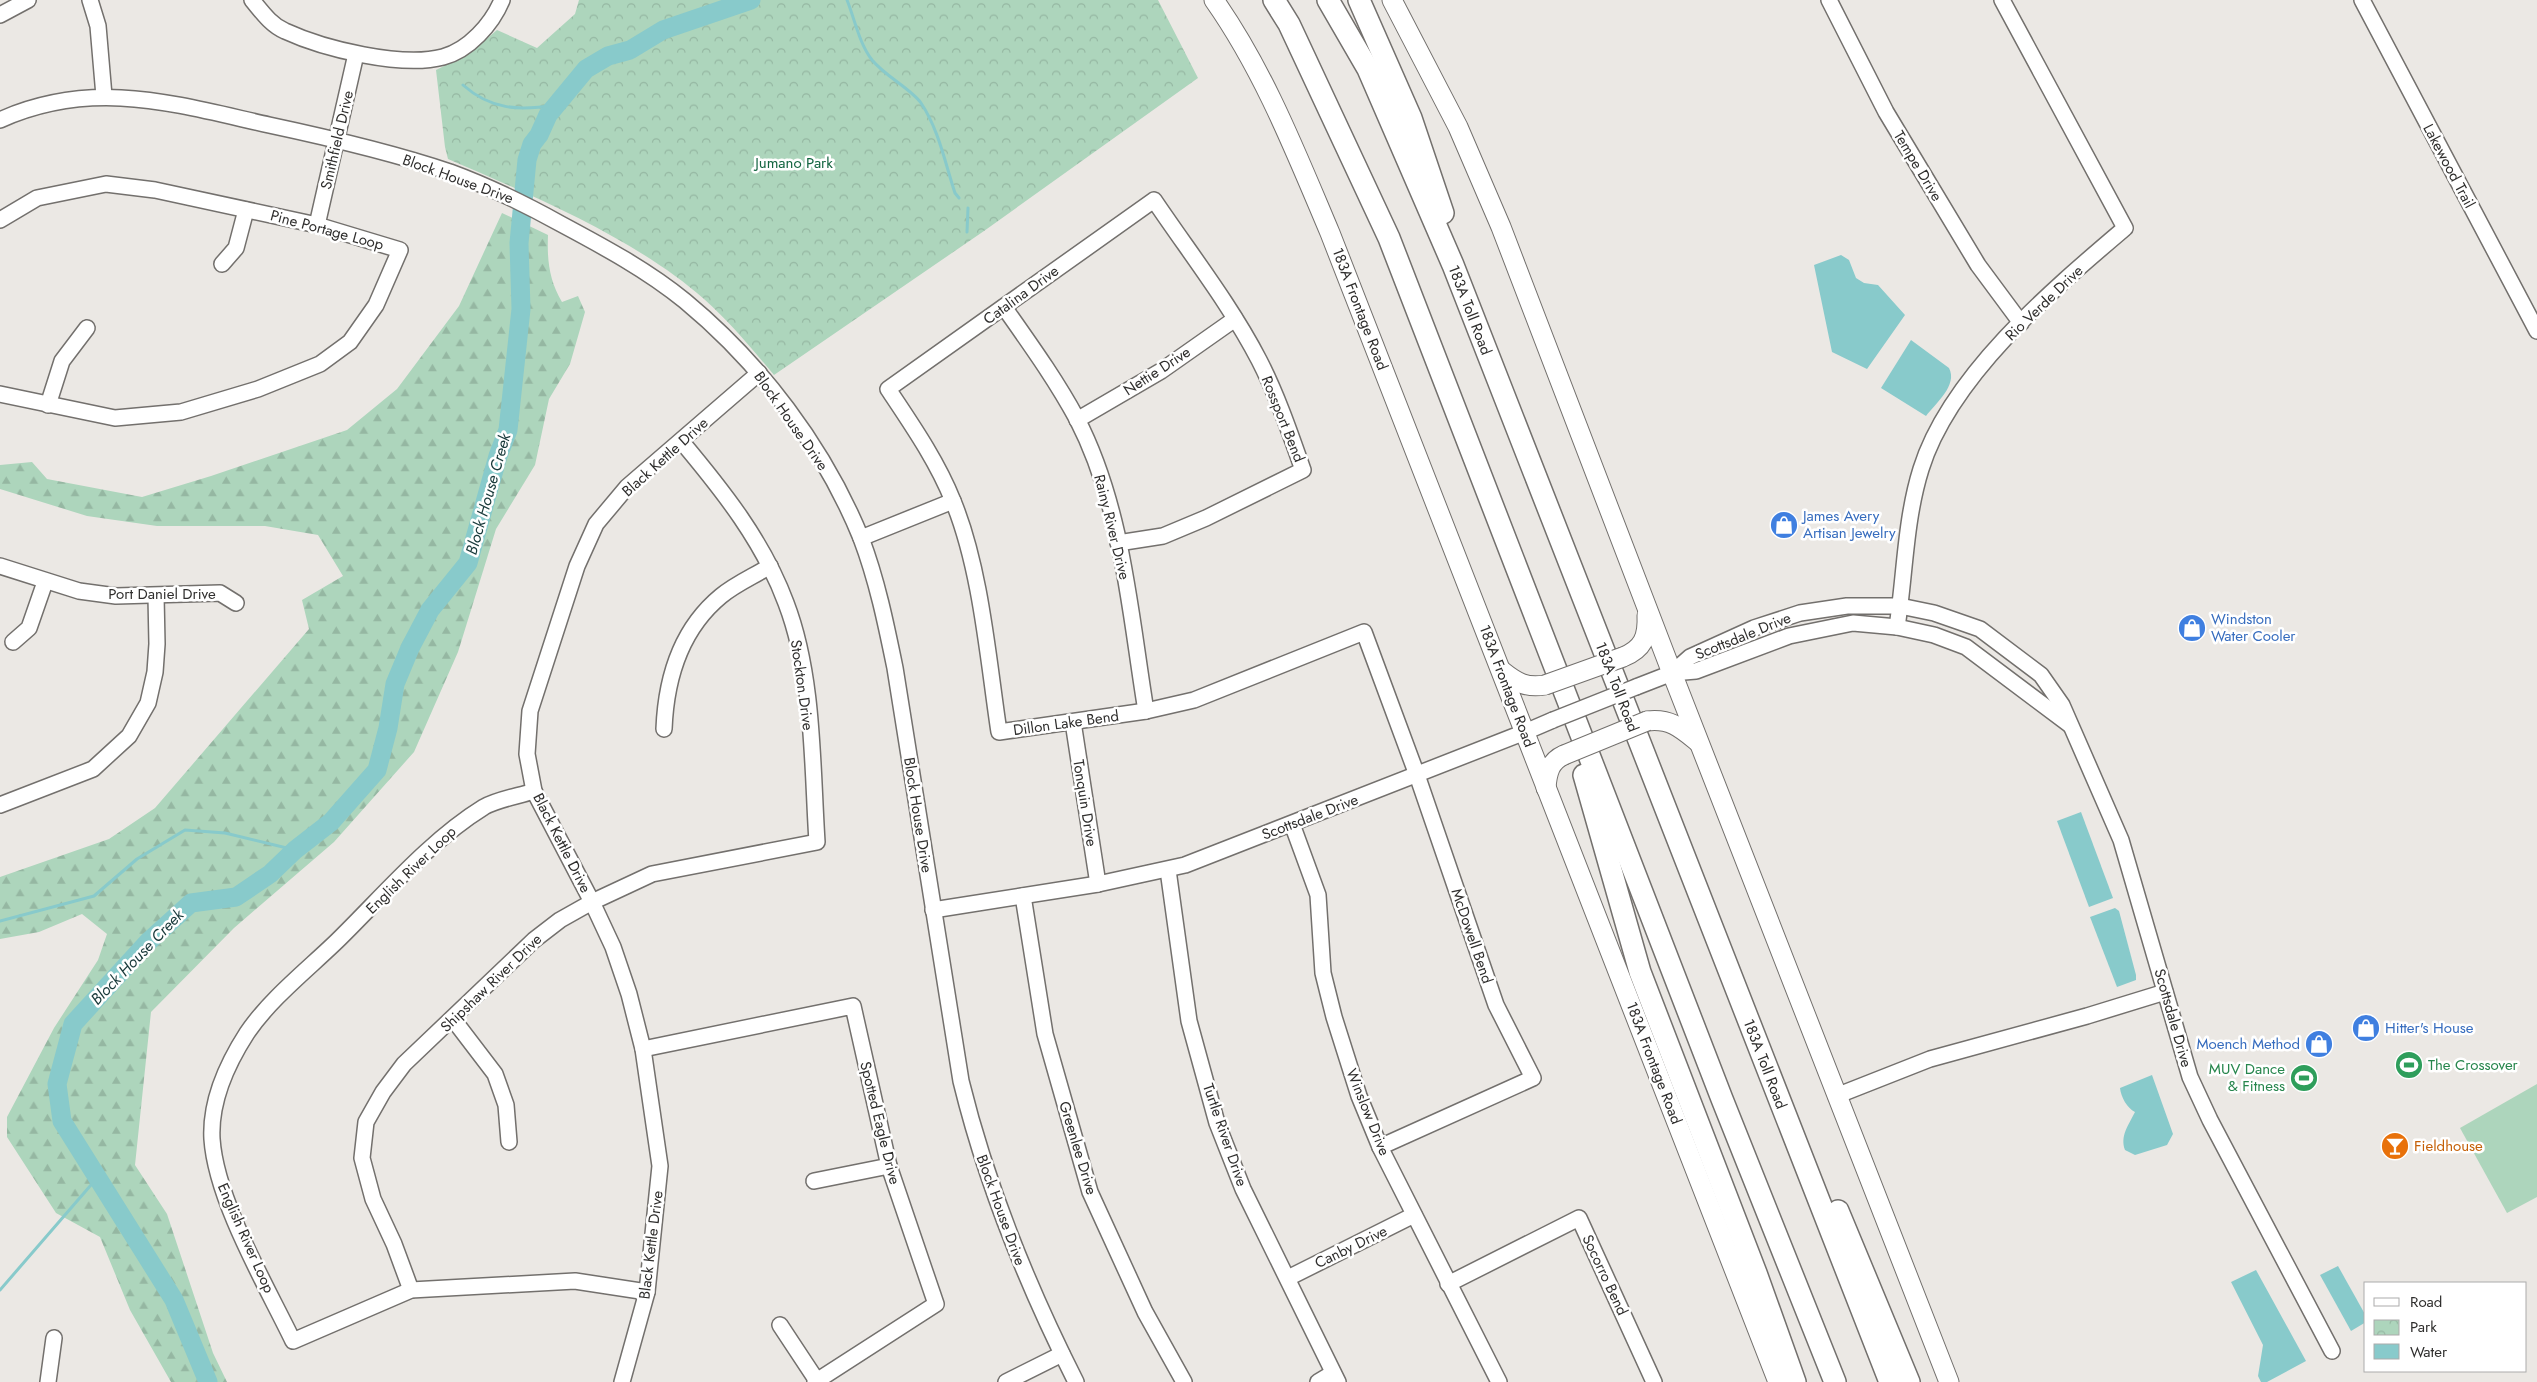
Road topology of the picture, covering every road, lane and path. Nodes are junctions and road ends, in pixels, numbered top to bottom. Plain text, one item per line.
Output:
1 (28, 0) edge
2 (90, 0) edge
3 (252, 0) edge
4 (502, 0) edge
5 (1214, 0) edge
6 (1274, 0) edge
7 (1328, 0) edge
8 (1359, 0) edge
9 (1392, 0) edge
10 (1829, 0) edge
11 (2002, 0) edge
12 (2362, 0) edge
13 (0, 15) edge
14 (356, 54) junction
15 (104, 96) junction
16 (0, 120) edge
17 (337, 139) junction
18 (1154, 200) joint
19 (246, 210) junction
20 (0, 220) edge
21 (317, 225) junction
22 (222, 264) dead end
23 (1453, 265) junction
24 (1004, 307) junction
25 (1234, 319) junction
26 (2022, 323) junction
27 (87, 328) dead end
28 (2537, 331) edge
29 (759, 374) junction
30 (888, 389) joint
31 (0, 394) edge
32 (48, 404) junction
33 (1077, 420) junction
34 (682, 442) junction
35 (954, 501) junction
36 (861, 538) junction
37 (1118, 543) junction
38 (0, 566) edge
39 (770, 566) junction
40 (45, 582) junction
41 (156, 596) junction
42 (236, 602) dead end
43 (1646, 606) junction
44 (1900, 606) junction
45 (1897, 627) junction
46 (1364, 632) joint
47 (13, 642) dead end
48 (1550, 652) junction
49 (1502, 671) junction
50 (1672, 673) junction
51 (1146, 711) junction
52 (1072, 722) junction
53 (2072, 726) junction
54 (664, 729) dead end
55 (1525, 732) junction
56 (1699, 743) junction
57 (1417, 775) junction
58 (1546, 790) junction
59 (534, 791) junction
60 (0, 805) edge
61 (1292, 824) junction
62 (817, 842) joint
63 (1168, 870) junction
64 (1098, 884) junction
65 (1023, 896) junction
66 (592, 902) junction
67 (933, 910) junction
68 (2165, 992) junction
69 (1740, 1000) junction
70 (454, 1019) junction
71 (643, 1048) junction
72 (1836, 1096) junction
73 (509, 1142) dead end
74 (1380, 1147) junction
75 (888, 1166) junction
76 (814, 1181) dead end
77 (1414, 1215) junction
78 (1288, 1278) junction
79 (1448, 1284) junction
80 (411, 1290) junction
81 (647, 1292) junction
82 (780, 1326) dead end
83 (54, 1338) dead end
84 (2332, 1351) dead end
85 (1062, 1354) junction
86 (1336, 1378) edge
87 (816, 1381) edge
88 (48, 1382) edge
89 (622, 1382) edge
90 (1006, 1382) edge
91 (1076, 1382) edge
92 (1184, 1382) edge
93 (1318, 1382) edge
94 (1499, 1382) edge
95 (1654, 1382) edge
96 (1778, 1382) edge
97 (1795, 1382) edge
98 (1836, 1382) edge
99 (1890, 1382) edge
100 (1909, 1382) edge
101 (1949, 1382) edge

1 - 13 street
2 - 15 street
3 - 14 street
4 - 14 street
5 - 49 main road, 183A Frontage Road
6 - 48 highway
7 - 23 highway, 183A Toll Road
8 - 23 highway
9 - 43 main road
10 - 26 street, Tempe Drive
11 - 26 street, Rio Verde Drive
12 - 28 street, Lakewood Trail
14 - 17 street, Smithfield Drive
15 - 16 street, Block House Drive
15 - 17 street, Block House Drive
17 - 21 street, Smithfield Drive
17 - 29 street, Block House Drive
18 - 24 street, Catalina Drive
18 - 25 street, Rossport Bend
19 - 20 street, Pine Portage Loop
19 - 21 street, Pine Portage Loop
19 - 22 street
21 - 32 street, Pine Portage Loop
23 - 69 highway, 183A Toll Road
24 - 30 street, Catalina Drive
24 - 33 street, Rainy River Drive
25 - 33 street, Nettie Drive
25 - 37 street, Rossport Bend
26 - 44 street, Rio Verde Drive
27 - 32 street
29 - 34 street, Black Kettle Drive
29 - 36 street, Block House Drive
30 - 35 street, Dillon Lake Bend
31 - 32 street, Pine Portage Loop
33 - 37 street, Rainy River Drive
34 - 39 street, Stockton Drive
34 - 59 street, Black Kettle Drive
35 - 36 street
35 - 52 street, Dillon Lake Bend
36 - 67 street, Block House Drive
37 - 51 street, Rainy River Drive
38 - 40 street, Port Daniel Drive
39 - 54 street
39 - 62 street, Stockton Drive
40 - 41 street, Port Daniel Drive
40 - 47 street
41 - 42 street, Port Daniel Drive
41 - 60 street
43 - 49 main road, bridge
43 - 50 main road
44 - 45 street, Rio Verde Drive
44 - 50 street, Scottsdale Drive
44 - 53 street, Scottsdale Drive
45 - 50 street, Scottsdale Drive
45 - 53 street, Scottsdale Drive
46 - 51 street, Dillon Lake Bend
46 - 57 street, McDowell Bend
48 - 97 highway
48 - 98 highway
49 - 55 main road, 183A Frontage Road
50 - 55 street, Scottsdale Drive, bridge
50 - 56 main road
51 - 52 street, Dillon Lake Bend
52 - 64 street, Tonquin Drive
53 - 68 street, Scottsdale Drive
55 - 57 street, Scottsdale Drive
55 - 58 main road, 183A Frontage Road
56 - 58 main road, bridge
56 - 72 main road
57 - 61 street, Scottsdale Drive
57 - 74 street, McDowell Bend
58 - 96 main road, 183A Frontage Road
59 - 66 street, Black Kettle Drive
59 - 80 street, English River Loop
61 - 63 street, Scottsdale Drive
61 - 74 street, Winslow Drive
62 - 66 street, Shipshaw River Drive
63 - 64 street, Scottsdale Drive
63 - 78 street, Turtle River Drive
64 - 65 street, Scottsdale Drive
65 - 67 street, Scottsdale Drive
65 - 92 street, Greenlee Drive
66 - 70 street, Shipshaw River Drive
66 - 71 street, Black Kettle Drive
67 - 85 street, Block House Drive
68 - 72 street
68 - 84 street, Scottsdale Drive
69 - 99 highway, 183A Toll Road
69 - 100 highway
70 - 73 street
70 - 80 street, Shipshaw River Drive
71 - 75 street, Spotted Eagle Drive
71 - 81 street, Black Kettle Drive
72 - 101 main road
74 - 77 street, Winslow Drive
75 - 76 street
75 - 87 street, Spotted Eagle Drive
77 - 78 street, Canby Drive
77 - 79 street, Winslow Drive
78 - 86 street, Turtle River Drive
79 - 94 street, Winslow Drive
79 - 95 street, Socorro Bend
80 - 81 street, English River Loop
81 - 89 street, Black Kettle Drive
82 - 87 street
83 - 88 street
85 - 90 street
85 - 91 street, Block House Drive
86 - 93 street

